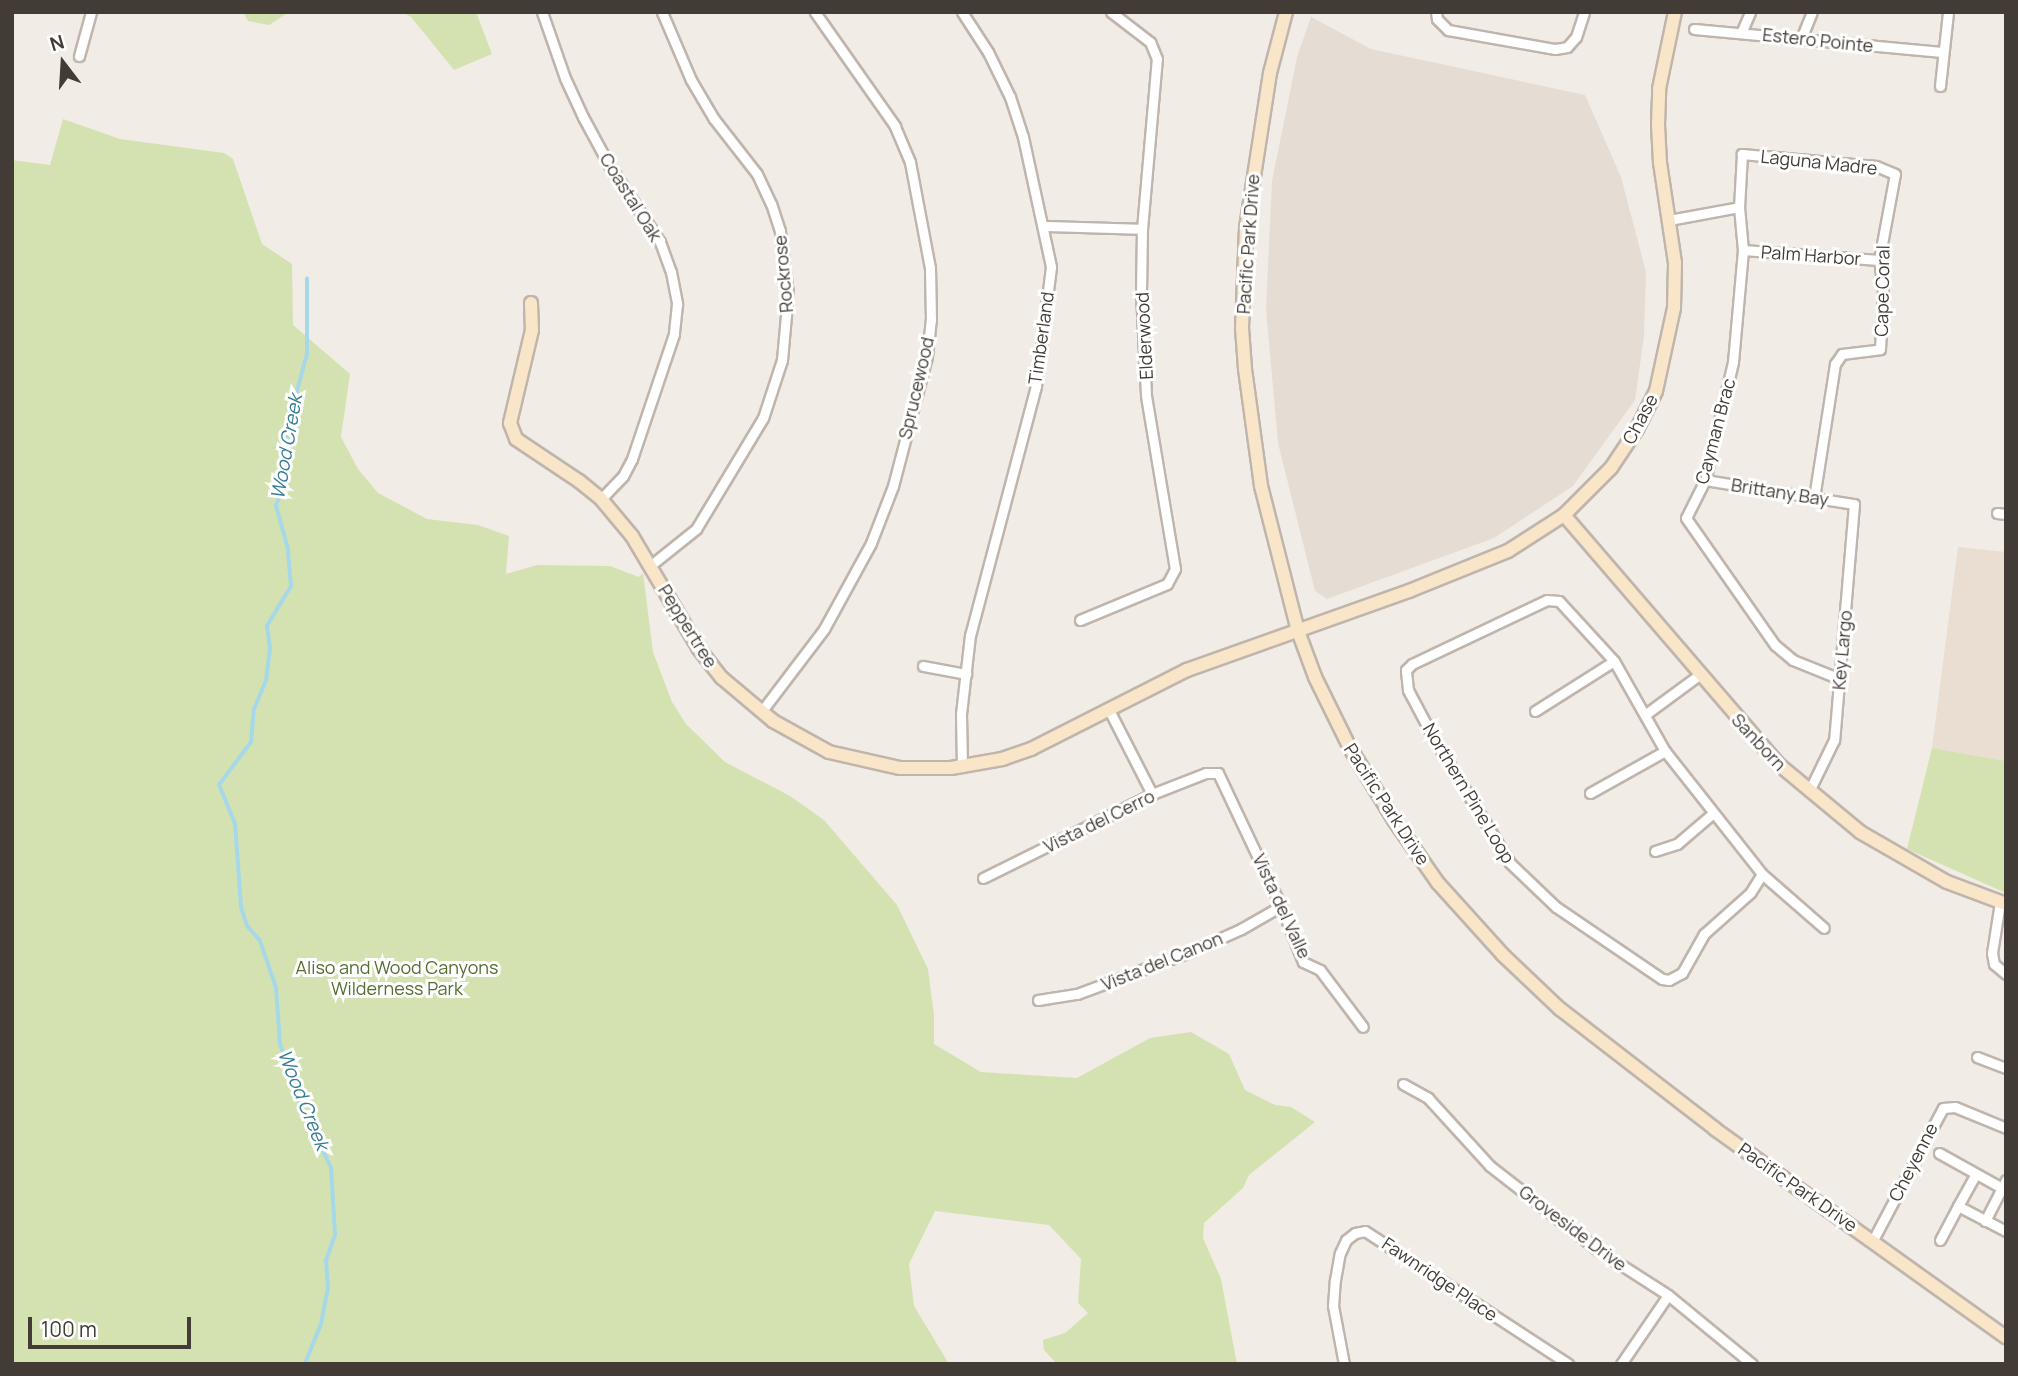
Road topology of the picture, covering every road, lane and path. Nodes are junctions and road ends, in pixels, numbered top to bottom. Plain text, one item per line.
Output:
1 (91, 12) edge
2 (542, 12) edge
3 (662, 12) edge
4 (815, 12) edge
5 (962, 12) edge
6 (1111, 12) edge
7 (1286, 12) edge
8 (1584, 12) edge
9 (1675, 12) edge
10 (1750, 12) edge
11 (1812, 12) edge
12 (1948, 12) edge
13 (1437, 16) edge
14 (1694, 29) dead end
15 (1742, 31) junction
16 (1801, 39) junction
17 (1942, 52) junction
18 (79, 56) dead end
19 (1940, 86) dead end
20 (1742, 154) joint
21 (1895, 174) joint
22 (1739, 207) junction
23 (1669, 220) junction
24 (1043, 226) junction
25 (1142, 229) junction
26 (1743, 250) junction
27 (1879, 260) junction
28 (531, 303) dead end
29 (1705, 480) junction
30 (1814, 498) junction
31 (601, 499) junction
32 (1854, 504) joint
33 (1564, 515) junction
34 (651, 565) junction
35 (1080, 620) dead end
36 (1298, 631) junction
37 (1614, 661) junction
38 (923, 666) dead end
39 (966, 674) junction
40 (1699, 675) junction
41 (1840, 679) junction
42 (1108, 708) junction
43 (1535, 711) dead end
44 (761, 712) junction
45 (1646, 714) junction
46 (1665, 751) junction
47 (962, 766) junction
48 (1218, 773) joint
49 (1809, 791) junction
50 (1590, 793) dead end
51 (1152, 794) junction
52 (1712, 814) junction
53 (1655, 851) dead end
54 (1762, 874) junction
55 (983, 878) dead end
56 (2003, 903) edge
57 (1281, 906) junction
58 (1824, 928) dead end
59 (2006, 974) edge
60 (1038, 999) dead end
61 (1363, 1027) dead end
62 (1976, 1057) dead end
63 (2006, 1068) edge
64 (1403, 1084) dead end
65 (2006, 1128) edge
66 (1939, 1153) dead end
67 (1976, 1174) junction
68 (2004, 1184) edge
69 (1958, 1206) junction
70 (1985, 1221) junction
71 (2006, 1231) edge
72 (1873, 1240) junction
73 (1940, 1240) dead end
74 (1668, 1295) junction
75 (2006, 1337) edge
76 (1344, 1364) edge
77 (1568, 1364) edge
78 (1621, 1364) edge
79 (1752, 1364) edge

1 - 18 street
2 - 31 street, Coastal Oak
3 - 34 street, Rockrose
4 - 44 street, Sprucewood
5 - 24 street, Timberland
6 - 25 street, Elderwood
7 - 36 street, Pacific Park Drive
8 - 13 street
9 - 23 street, Chase
10 - 15 street
11 - 16 street
12 - 17 street
14 - 15 street, Estero Pointe
15 - 16 street, Estero Pointe
16 - 17 street, Estero Pointe
17 - 19 street
20 - 21 street, Laguna Madre
20 - 22 street, Cayman Brac
21 - 27 street, Cape Coral
22 - 23 street
22 - 26 street, Cayman Brac
23 - 33 street, Chase
24 - 25 street
24 - 39 street, Timberland
25 - 35 street, Elderwood
26 - 27 street, Palm Harbor
26 - 29 street, Cayman Brac
27 - 30 street, Cape Coral
28 - 31 street, Peppertree
29 - 30 street, Brittany Bay
29 - 41 street, Cayman Brac
30 - 32 street, Brittany Bay
31 - 34 street, Peppertree
32 - 41 street, Key Largo
33 - 36 street, Chase
33 - 40 street, Sanborn
34 - 44 street, Peppertree
36 - 42 street, Peppertree
36 - 72 street, Pacific Park Drive
37 - 43 street
37 - 45 street, Northern Pine Loop
37 - 54 street, Northern Pine Loop
38 - 39 street
39 - 47 street, Timberland
40 - 45 street
40 - 49 street, Sanborn
41 - 49 street, Key Largo
42 - 47 street, Peppertree
42 - 51 street
44 - 47 street, Peppertree
45 - 46 street, Northern Pine Loop
46 - 50 street
46 - 52 street, Northern Pine Loop
48 - 51 street, Vista del Cerro
48 - 57 street, Vista del Valle
49 - 56 street, Sanborn
51 - 55 street, Vista del Cerro
52 - 53 street
52 - 54 street, Northern Pine Loop
54 - 58 street
56 - 59 street
57 - 60 street, Vista del Canon
57 - 61 street, Vista del Valle
62 - 63 street
64 - 74 street, Groveside Drive
65 - 72 street, Cheyenne
66 - 67 street
67 - 68 street
67 - 69 street
68 - 70 street
69 - 70 street
69 - 73 street
70 - 71 street
72 - 75 street, Pacific Park Drive
74 - 78 street
74 - 79 street, Groveside Drive
76 - 77 street, Fawnridge Place

